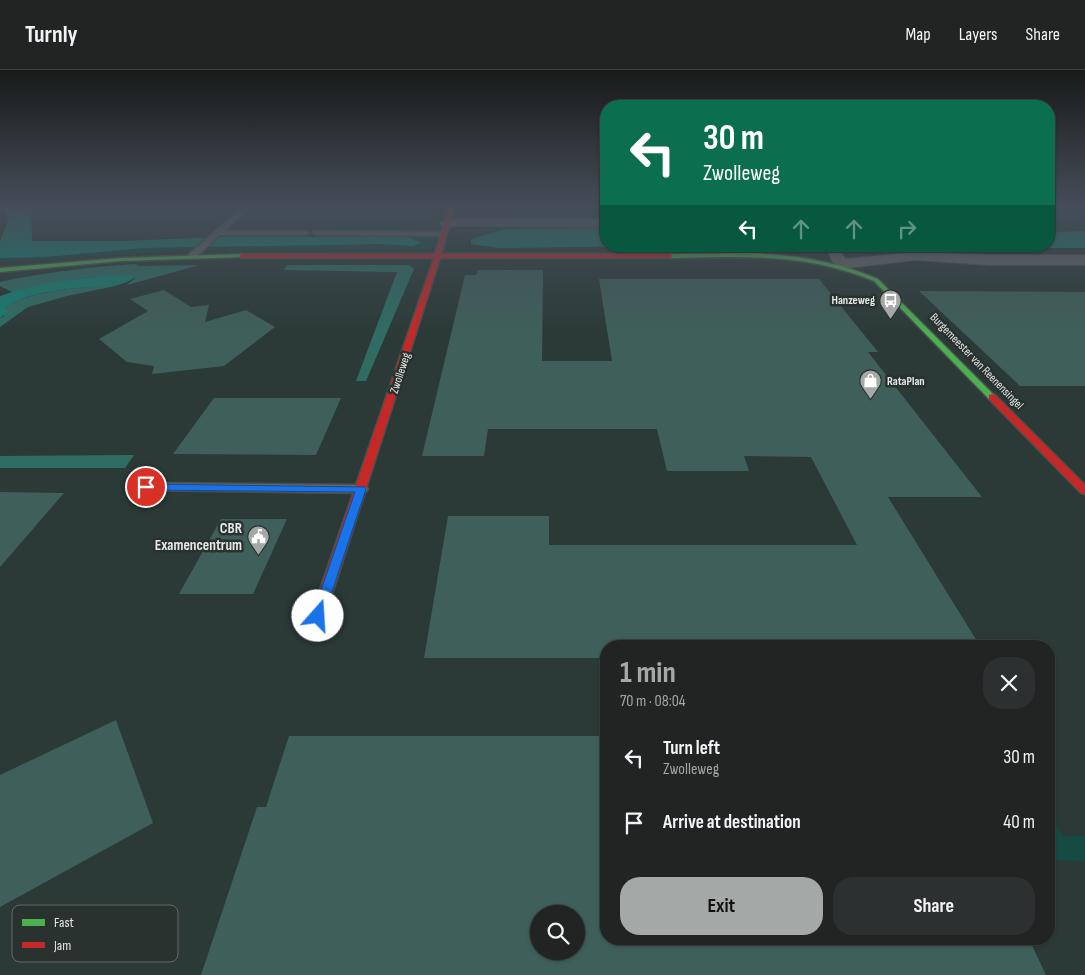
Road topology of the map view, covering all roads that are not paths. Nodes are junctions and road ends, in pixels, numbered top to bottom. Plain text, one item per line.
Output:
1 (199, 249) edge
2 (440, 249) edge
3 (835, 252) edge
4 (195, 253) junction
5 (438, 256) junction
6 (134, 258) junction
7 (1085, 260) edge
8 (840, 264) junction
9 (0, 270) edge
10 (0, 275) edge
11 (1076, 472) edge
12 (146, 487) dead end
13 (361, 489) junction
14 (1085, 491) edge
15 (318, 616) dead end

1 - 4 lane
2 - 5 street, Zwolleweg
3 - 8 street
4 - 5 street
4 - 6 street
5 - 8 street
5 - 13 street, Zwolleweg
6 - 9 street
6 - 10 street
7 - 8 street
8 - 11 street, Burgemeester van Reenensingel
11 - 14 street, Burgemeester van Reenensingel
12 - 13 lane
13 - 15 street, Zwolleweg

